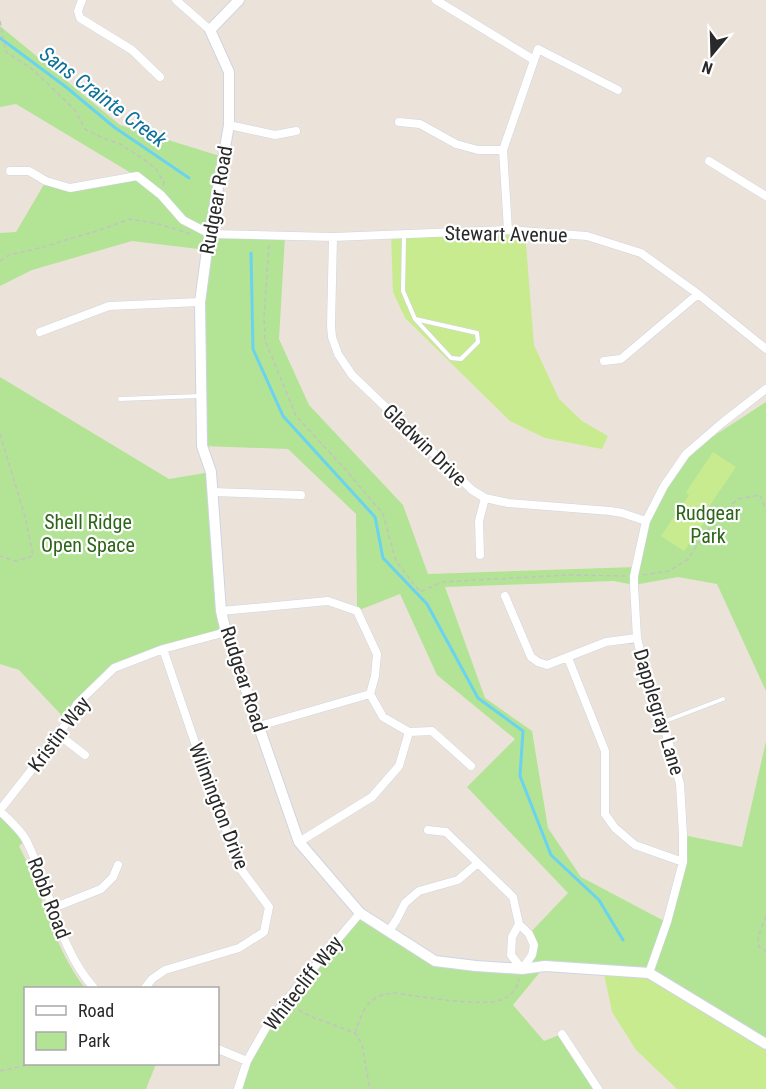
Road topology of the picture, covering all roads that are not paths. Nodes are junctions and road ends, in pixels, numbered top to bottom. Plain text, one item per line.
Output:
1 (82, 0) edge
2 (176, 0) edge
3 (239, 0) edge
4 (436, 0) edge
5 (210, 30) junction
6 (534, 60) junction
7 (160, 77) dead end
8 (618, 90) dead end
9 (399, 122) dead end
10 (229, 125) junction
11 (296, 131) dead end
12 (503, 150) junction
13 (708, 161) dead end
14 (10, 171) dead end
15 (766, 196) edge
16 (508, 230) junction
17 (210, 234) junction
18 (404, 234) junction
19 (333, 237) junction
20 (698, 294) junction
21 (200, 302) junction
22 (415, 319) junction
23 (40, 332) dead end
24 (766, 349) edge
25 (604, 361) dead end
26 (766, 389) edge
27 (201, 396) junction
28 (120, 399) dead end
29 (213, 492) junction
30 (301, 495) dead end
31 (485, 498) junction
32 (646, 521) junction
33 (480, 555) dead end
34 (505, 596) dead end
35 (222, 611) junction
36 (226, 632) junction
37 (637, 638) junction
38 (163, 649) junction
39 (568, 658) junction
40 (370, 694) junction
41 (723, 699) dead end
42 (663, 722) junction
43 (259, 726) junction
44 (409, 732) junction
45 (59, 735) junction
46 (85, 755) dead end
47 (471, 766) dead end
48 (0, 811) edge
49 (428, 830) dead end
50 (299, 842) junction
51 (683, 862) junction
52 (478, 863) junction
53 (118, 865) dead end
54 (53, 908) junction
55 (360, 913) junction
56 (519, 924) junction
57 (389, 931) junction
58 (522, 969) junction
59 (649, 973) junction
60 (93, 987) edge
61 (146, 987) edge
62 (562, 1034) dead end
63 (766, 1044) edge
64 (219, 1049) edge
65 (247, 1061) junction
66 (238, 1089) edge
67 (598, 1089) edge

1 - 7 street
2 - 5 street, Rudgear Road
3 - 5 street
4 - 6 street
5 - 10 street, Rudgear Road
6 - 8 street
6 - 12 street
9 - 12 street
10 - 11 street
10 - 17 street, Rudgear Road
12 - 16 street
13 - 15 street
14 - 17 street
16 - 18 street, Stewart Avenue
16 - 20 street, Stewart Avenue
17 - 19 street, Stewart Avenue
17 - 21 street, Rudgear Road
18 - 19 street, Stewart Avenue
18 - 22 lane
19 - 31 street, Gladwin Drive
20 - 24 street, Stewart Avenue
20 - 25 street
21 - 23 street
21 - 27 street, Rudgear Road
22 - 22 lane
26 - 32 street, Dapplegray Lane
27 - 28 lane
27 - 29 street, Rudgear Road
29 - 30 street
29 - 35 street, Rudgear Road
31 - 32 street, Gladwin Drive
31 - 33 street
32 - 37 street, Dapplegray Lane
34 - 39 street
35 - 36 street, Rudgear Road
35 - 40 street
36 - 38 street, Kristin Way
36 - 43 street, Rudgear Road
37 - 39 street
37 - 42 street, Dapplegray Lane
38 - 45 street, Kristin Way
38 - 61 street, Wilmington Drive
39 - 51 street
40 - 43 street
40 - 44 street
41 - 42 lane
42 - 51 street, Dapplegray Lane
43 - 50 street, Rudgear Road
44 - 47 street
44 - 50 street
45 - 46 street
45 - 48 street, Kristin Way
48 - 54 street, Robb Road
49 - 52 street
50 - 55 street, Rudgear Road
51 - 59 street, Dapplegray Lane
52 - 56 street
52 - 57 street
53 - 54 street
54 - 60 street, Robb Road
55 - 57 street, Rudgear Road
55 - 65 street, Whitecliff Way
56 - 58 street
56 - 58 street
57 - 58 street, Rudgear Road
58 - 59 street, Rudgear Road
59 - 63 street, Rudgear Road
62 - 67 street
64 - 65 street
65 - 66 street, Whitecliff Way

